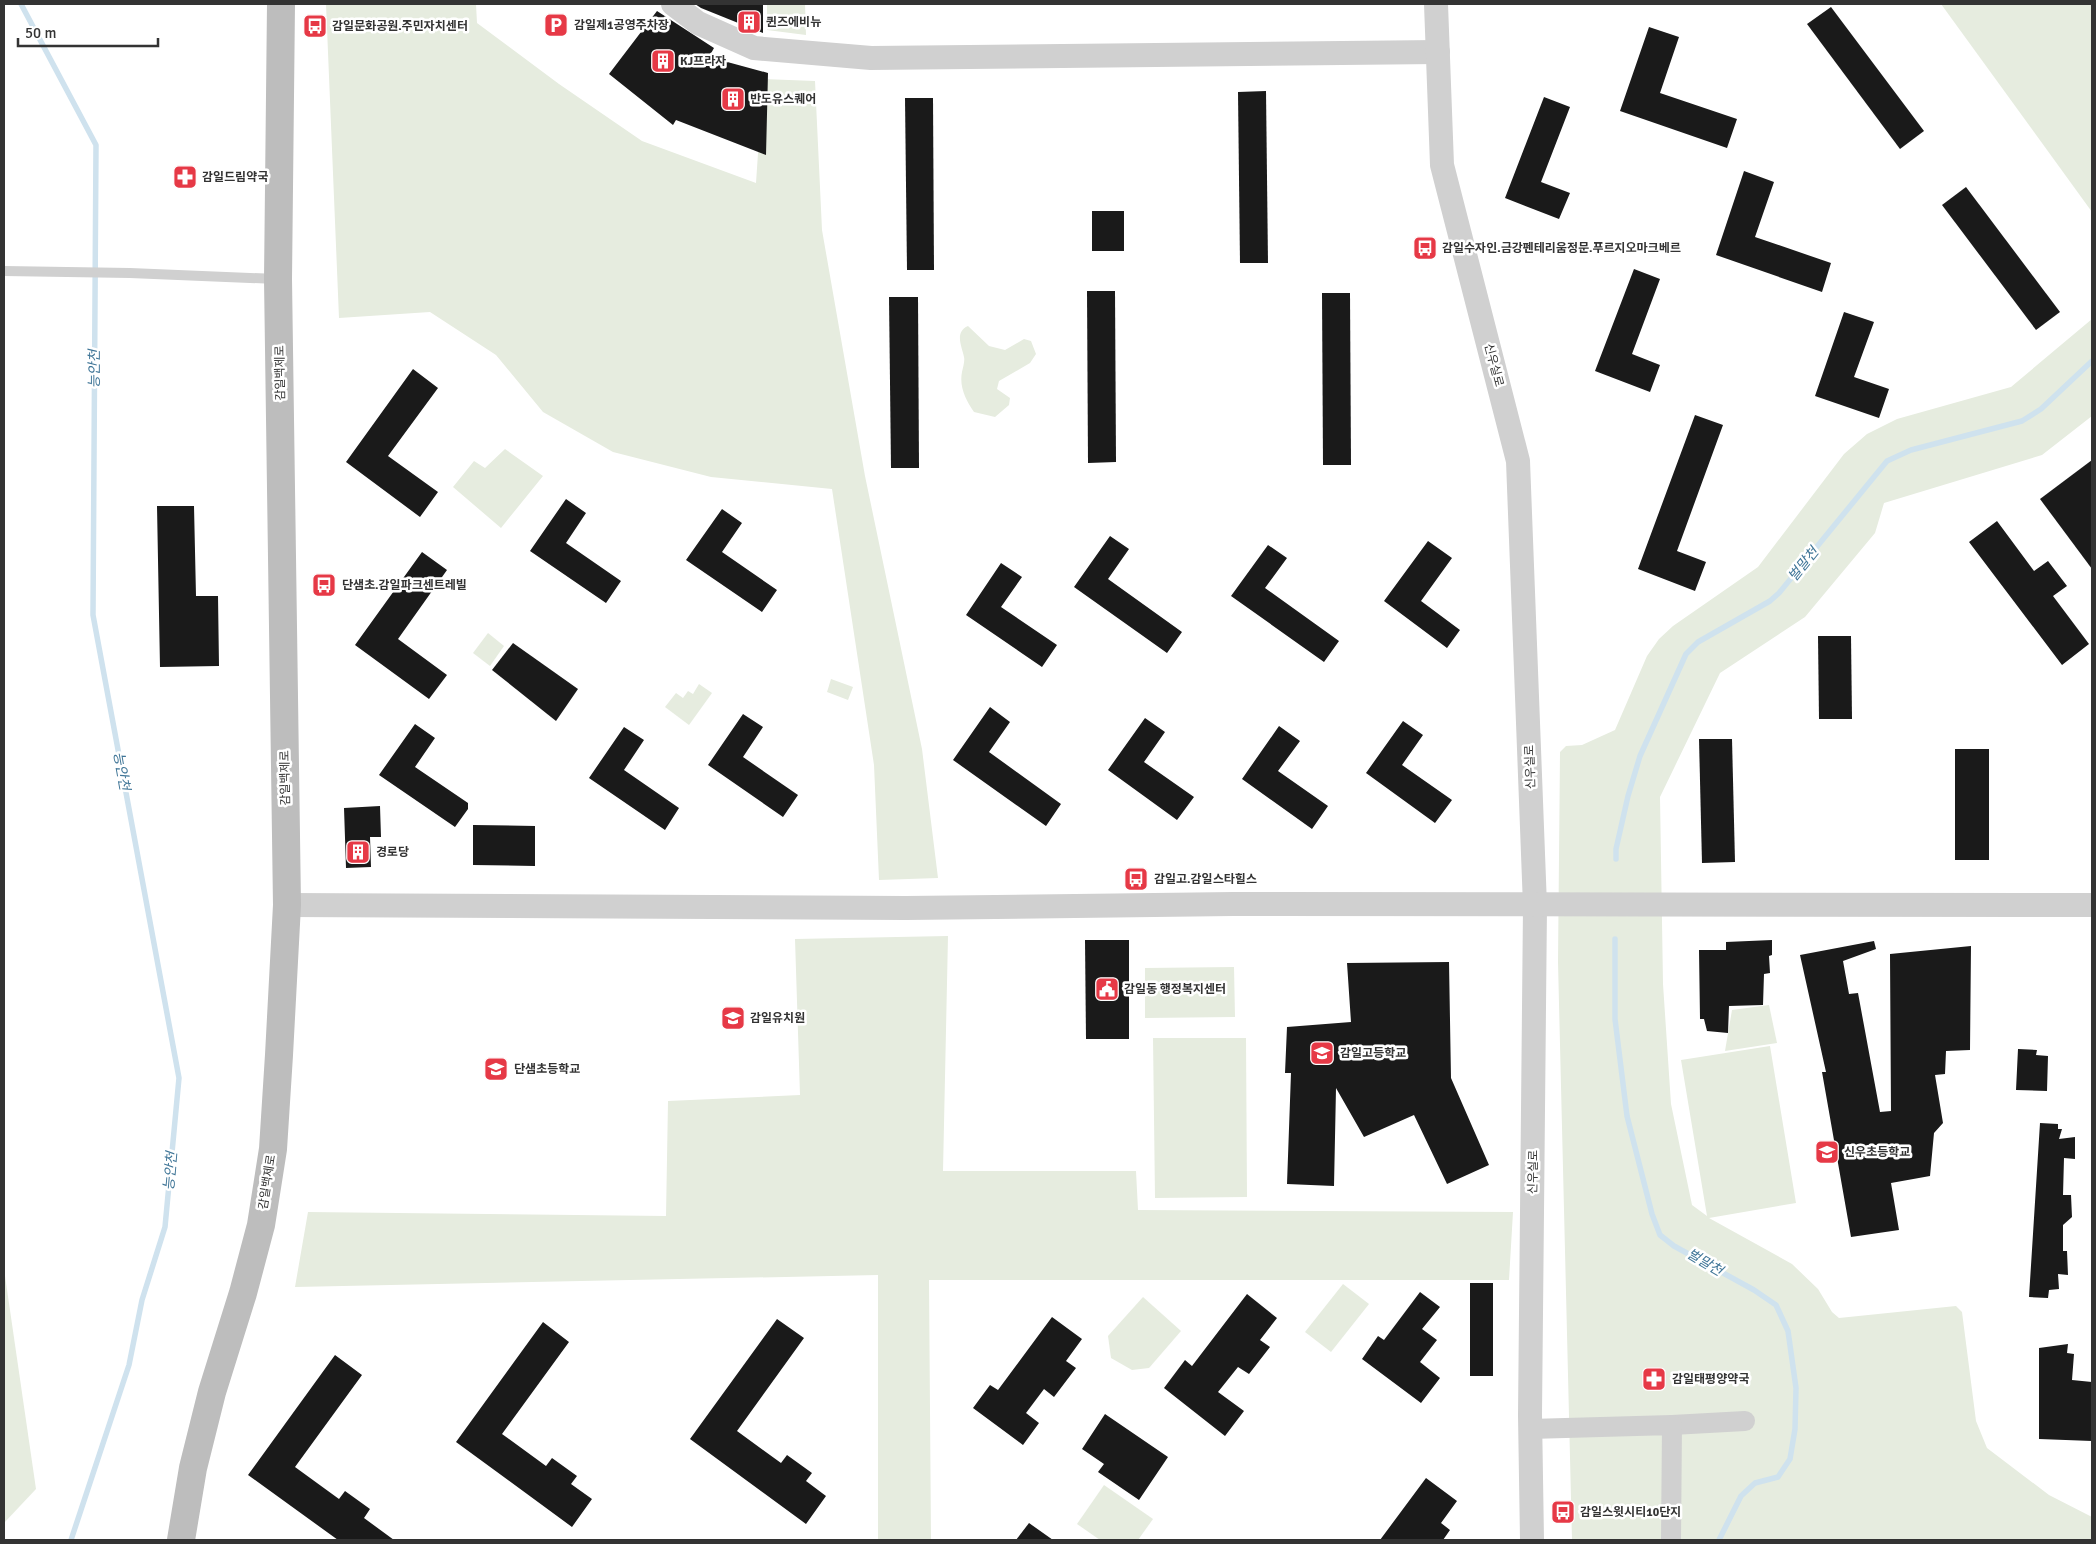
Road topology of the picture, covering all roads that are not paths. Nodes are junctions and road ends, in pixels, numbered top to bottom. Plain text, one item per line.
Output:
1 (281, 4) edge
2 (673, 4) edge
3 (1436, 4) edge
4 (1438, 52) junction
5 (4, 271) edge
6 (278, 279) junction
7 (287, 905) junction
8 (2092, 905) edge
9 (1535, 906) junction
10 (1745, 1421) dead end
11 (1672, 1425) junction
12 (1530, 1429) junction
13 (181, 1540) edge
14 (1532, 1540) edge
15 (1671, 1540) edge

1 - 6 main road, 감일백제로
2 - 4 street
3 - 4 street, 신우실로
4 - 9 street, 신우실로
5 - 6 lane
6 - 7 main road, 감일백제로
7 - 9 street
7 - 13 main road, 감일백제로
8 - 9 street
9 - 12 street, 신우실로
10 - 11 street
11 - 12 street
11 - 15 street
12 - 14 street, 신우실로

